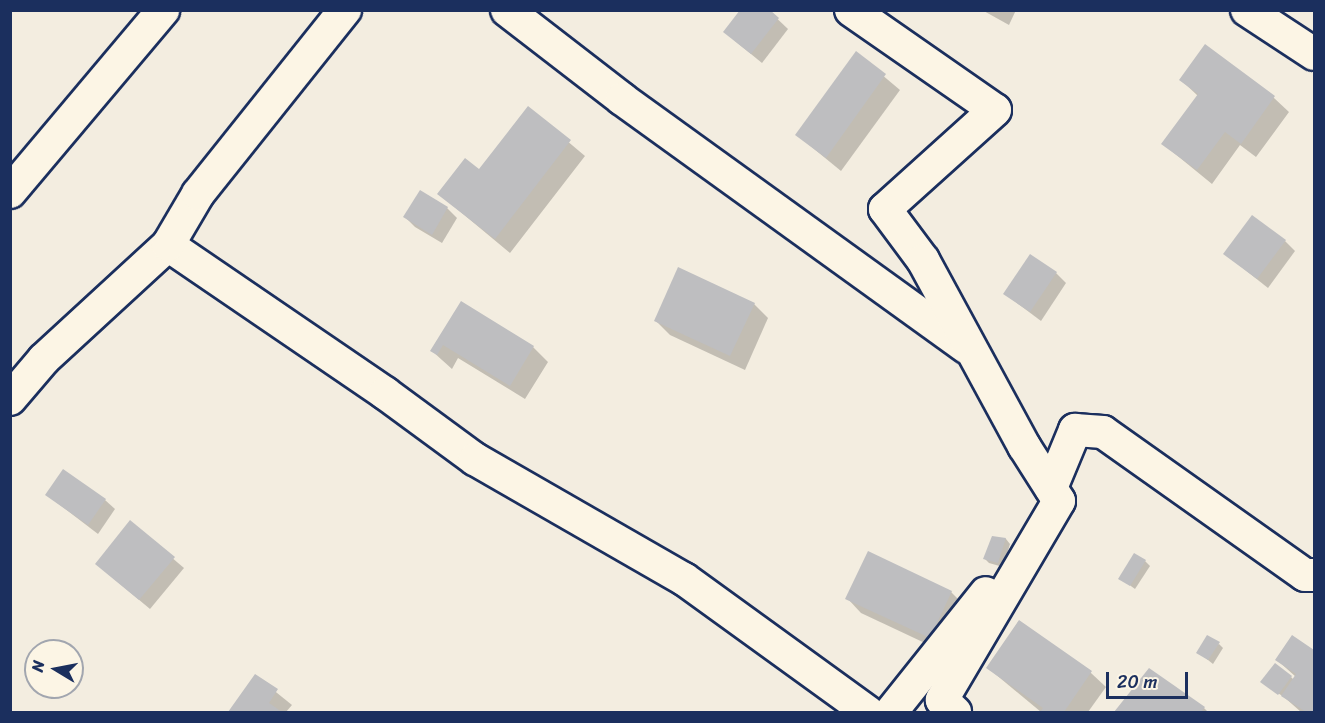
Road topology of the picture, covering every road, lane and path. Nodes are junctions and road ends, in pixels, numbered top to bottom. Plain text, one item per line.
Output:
1 (163, 10) edge
2 (345, 10) edge
3 (507, 10) edge
4 (851, 10) edge
5 (1247, 10) edge
6 (1314, 54) edge
7 (10, 192) edge
8 (168, 245) junction
9 (973, 352) junction
10 (10, 399) edge
11 (1055, 495) junction
12 (1314, 575) edge
13 (868, 712) edge
14 (891, 712) edge
15 (955, 712) edge

1 - 7 street
2 - 8 street
3 - 9 street
4 - 9 street
5 - 6 street
8 - 10 street
8 - 13 street
9 - 11 street
11 - 12 street
11 - 14 street
11 - 15 street

